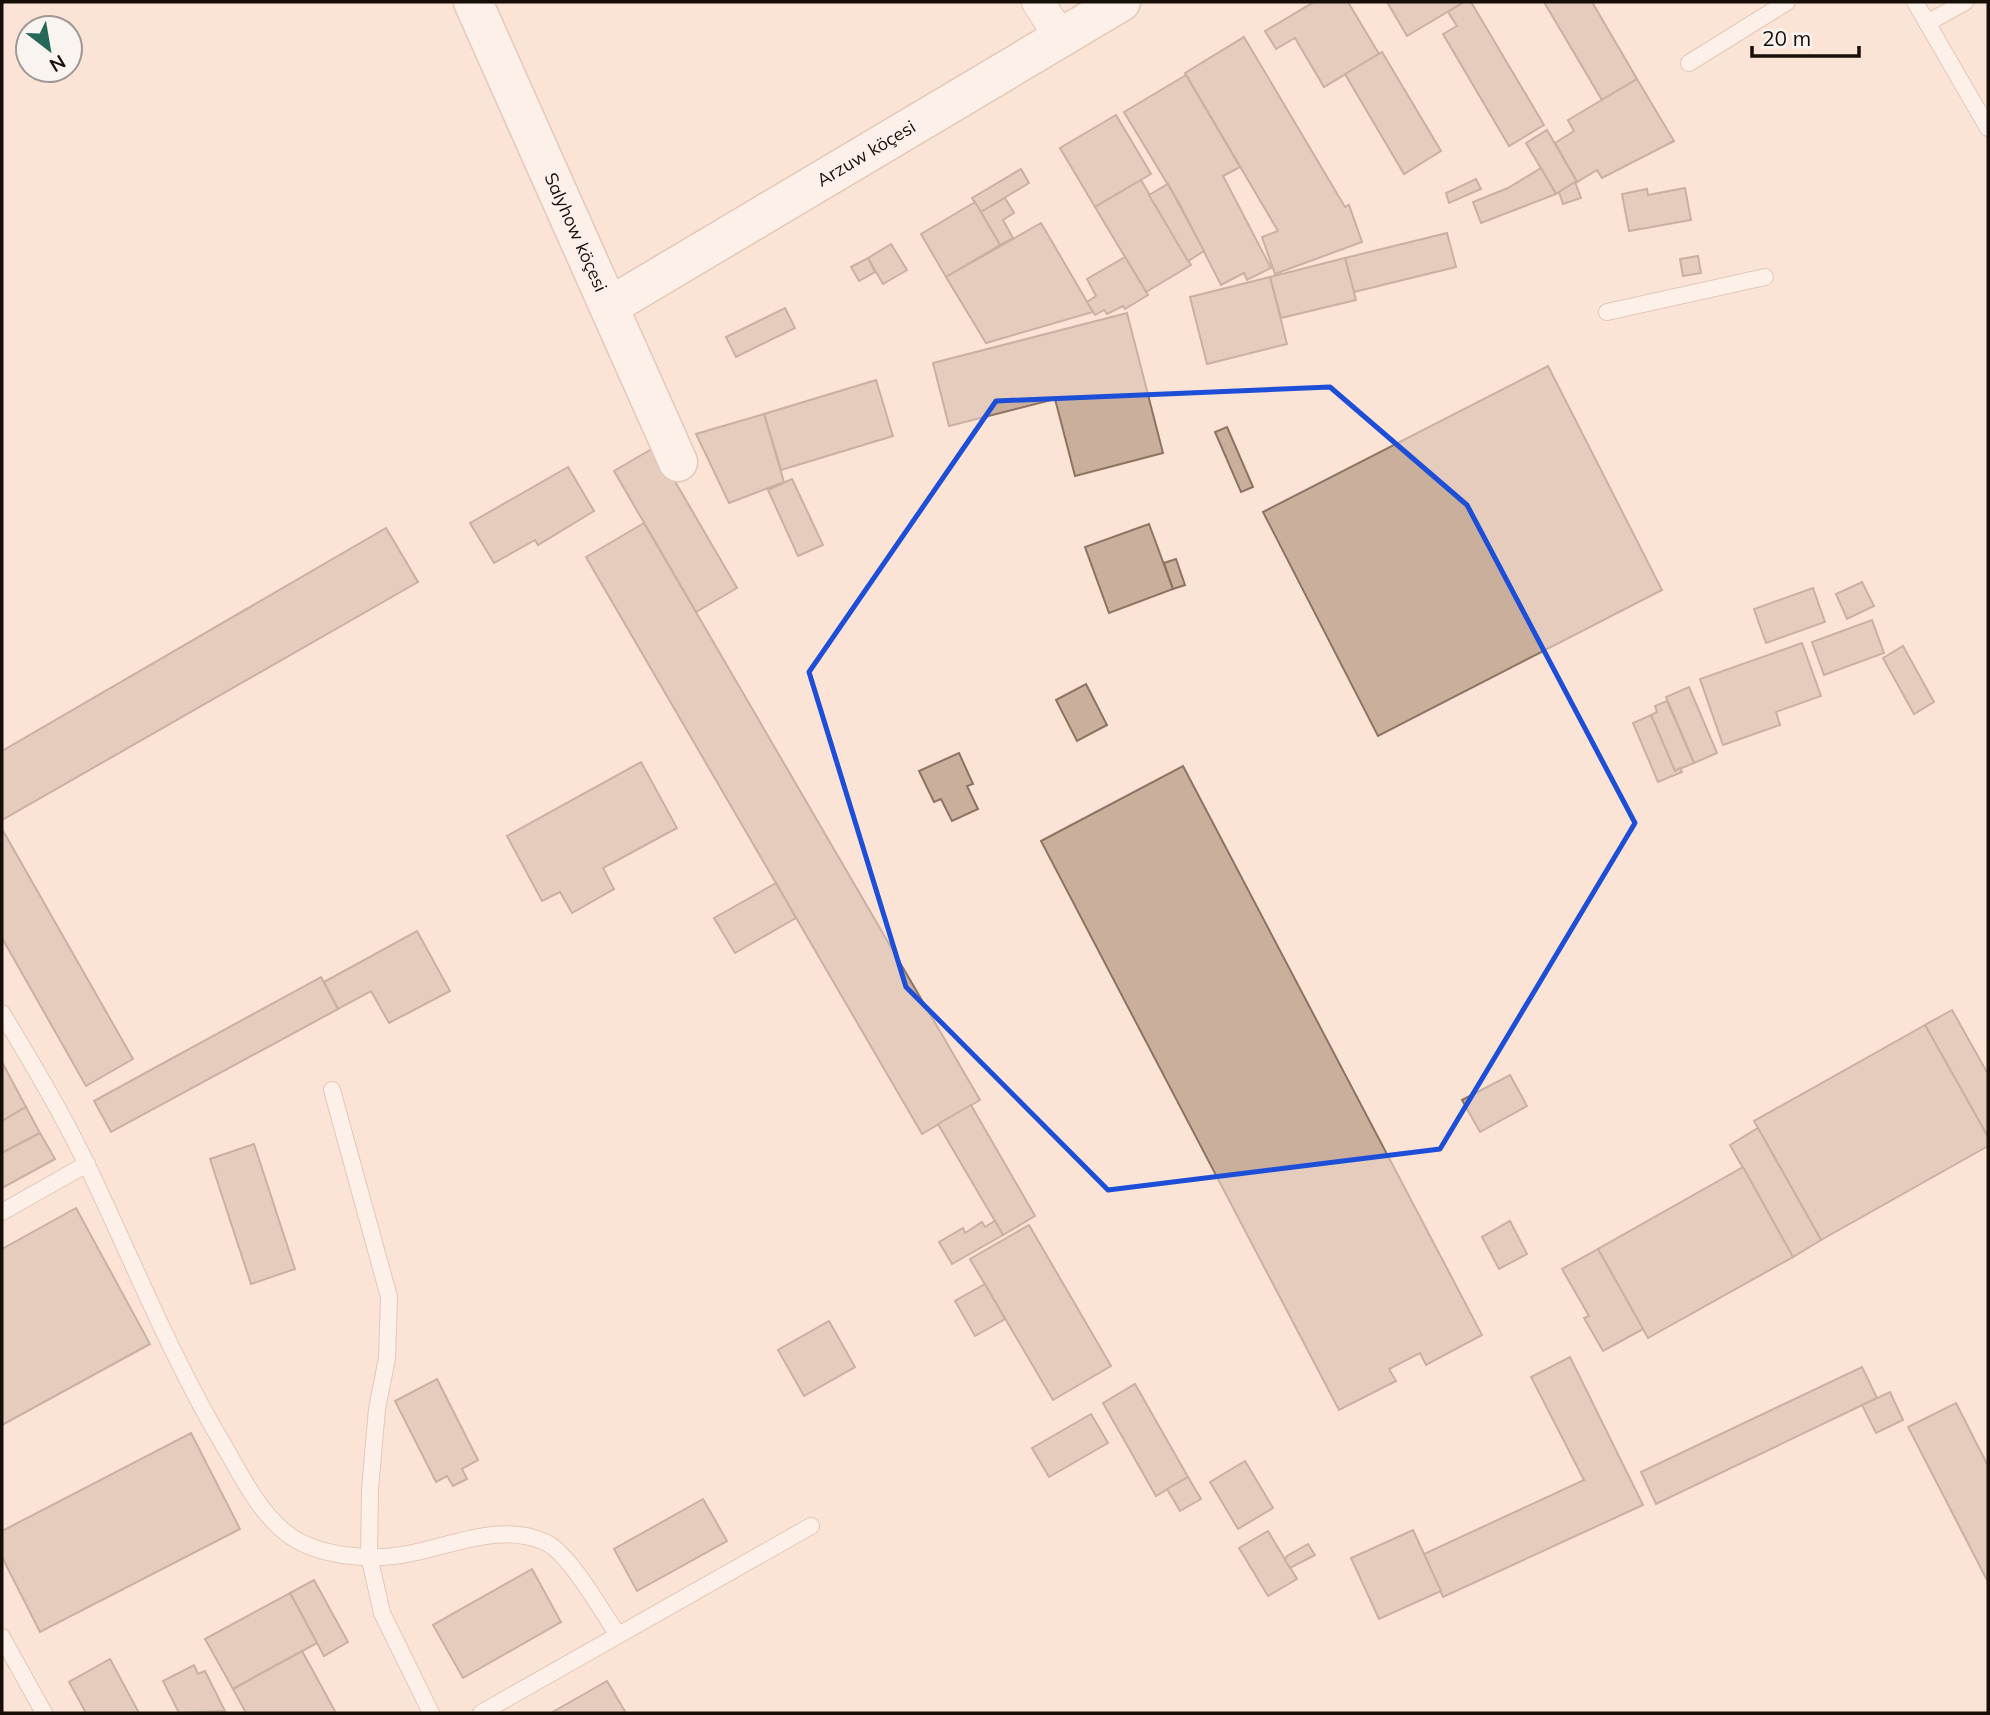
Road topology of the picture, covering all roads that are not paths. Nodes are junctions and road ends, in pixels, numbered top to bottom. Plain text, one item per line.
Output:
1 (473, 2) edge
2 (1038, 2) edge
3 (1121, 2) edge
4 (1787, 2) edge
5 (1915, 2) edge
6 (1965, 2) edge
7 (1927, 23) junction
8 (1059, 37) junction
9 (1689, 63) dead end
10 (1988, 128) edge
11 (1765, 277) dead end
12 (610, 306) junction
13 (1607, 312) dead end
14 (678, 461) dead end
15 (2, 1013) edge
16 (332, 1090) dead end
17 (87, 1164) junction
18 (2, 1212) edge
19 (811, 1526) dead end
20 (369, 1556) junction
21 (618, 1635) junction
22 (2, 1637) edge
23 (44, 1713) edge
24 (431, 1713) edge
25 (481, 1713) edge

1 - 12 street, Salyhow köçesi
2 - 8 street
3 - 8 street, Arzuw köçesi
4 - 9 lane
5 - 7 lane
6 - 7 lane
7 - 10 lane
8 - 12 street, Arzuw köçesi
11 - 13 lane
12 - 14 street, Salyhow köçesi
15 - 17 lane
16 - 20 lane
17 - 18 lane
17 - 20 lane
19 - 21 lane
20 - 21 lane
20 - 24 lane
21 - 25 lane
22 - 23 lane

